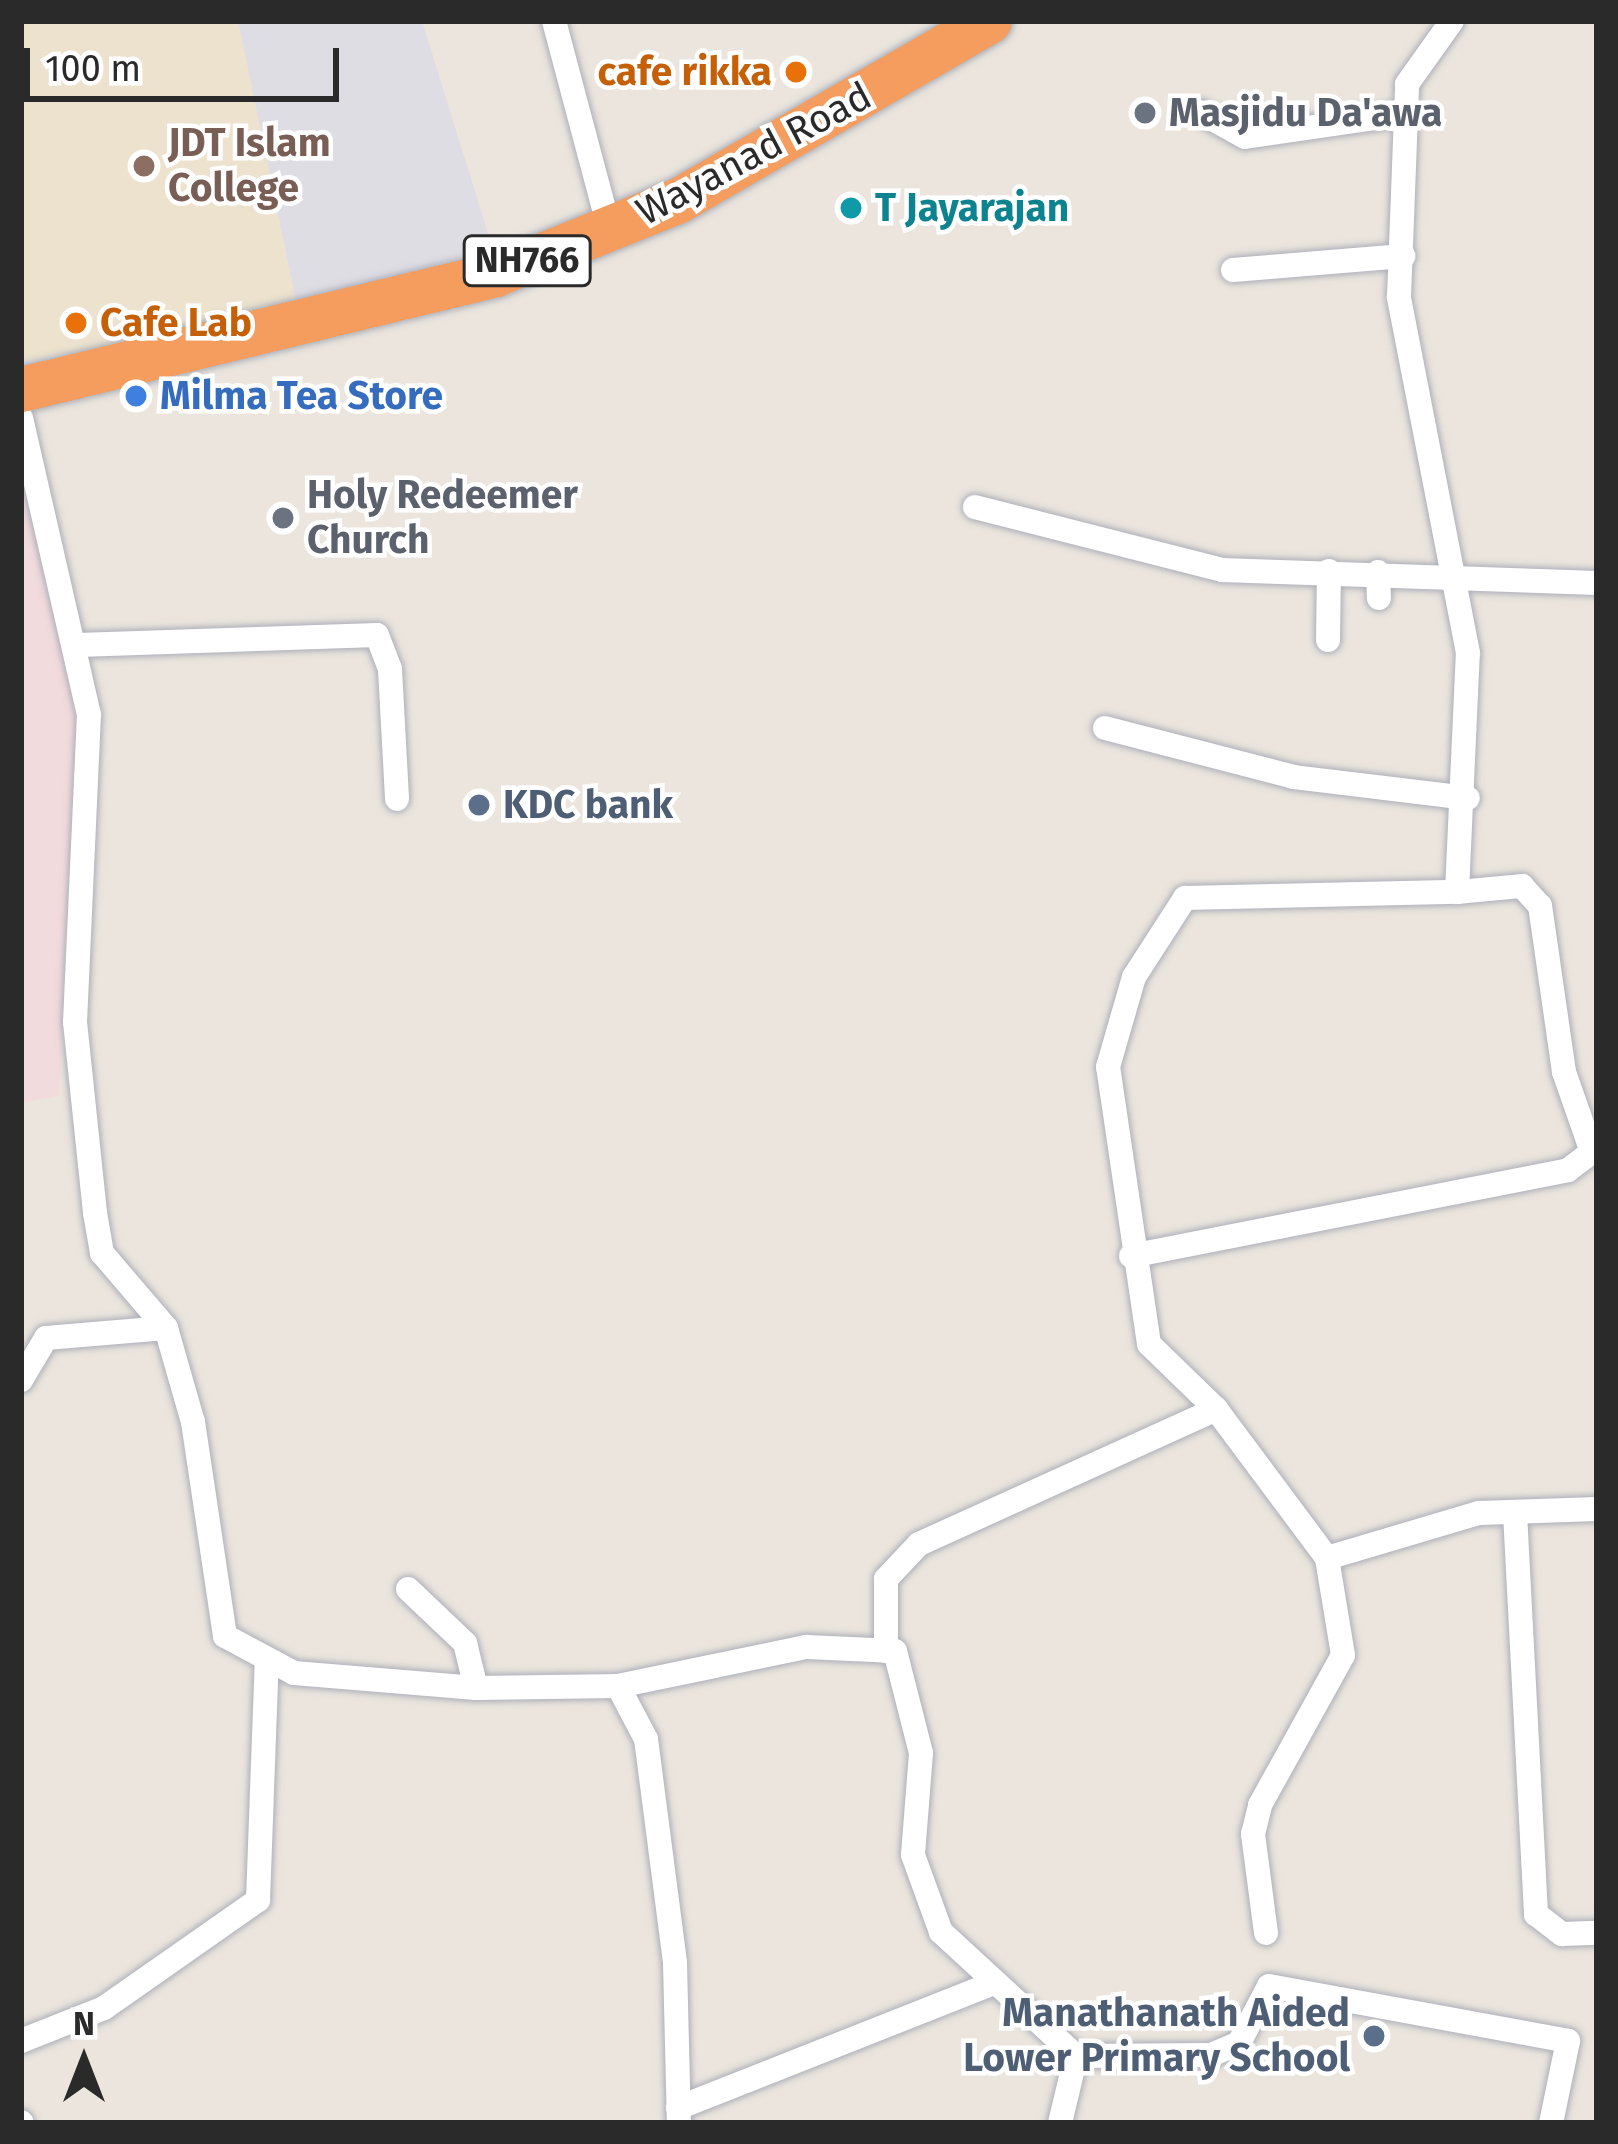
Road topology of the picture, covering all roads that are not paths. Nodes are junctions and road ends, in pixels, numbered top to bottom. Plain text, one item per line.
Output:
1 (554, 21) edge
2 (989, 21) edge
3 (1452, 21) edge
4 (1200, 112) dead end
5 (1403, 114) junction
6 (609, 228) junction
7 (1403, 256) junction
8 (1233, 270) dead end
9 (21, 389) edge
10 (21, 418) edge
11 (975, 507) dead end
12 (1329, 571) junction
13 (1452, 573) junction
14 (1597, 583) edge
15 (1328, 640) dead end
16 (78, 645) junction
17 (1105, 728) dead end
18 (397, 799) dead end
19 (1468, 799) junction
20 (1457, 892) junction
21 (1594, 1151) edge
22 (1131, 1256) junction
23 (166, 1328) junction
24 (21, 1380) edge
25 (1216, 1408) junction
26 (1597, 1509) edge
27 (1515, 1513) junction
28 (1327, 1558) junction
29 (408, 1589) dead end
30 (886, 1651) junction
31 (267, 1659) junction
32 (618, 1686) junction
33 (476, 1688) junction
34 (1266, 1933) dead end
35 (1597, 1933) edge
36 (992, 1983) junction
37 (21, 2041) edge
38 (1076, 2056) junction
39 (679, 2116) edge
40 (1060, 2123) edge
41 (1551, 2123) edge

1 - 6 street
2 - 6 highway, Wayanad Road / NH766
3 - 5 street
4 - 5 street
5 - 7 street
6 - 9 highway, Wayanad Road / NH766
7 - 8 street
7 - 13 street
10 - 16 street
11 - 12 street
12 - 13 street
12 - 15 street
13 - 14 street
13 - 19 street
16 - 18 street
16 - 23 street
17 - 19 street
19 - 20 street
20 - 21 street
20 - 22 street
21 - 22 street
22 - 25 street
23 - 24 street
23 - 31 street
25 - 28 street
25 - 30 street
26 - 27 street
27 - 28 street
27 - 35 street
28 - 34 street
29 - 33 street
30 - 32 street
30 - 36 street
31 - 33 street
31 - 37 street
32 - 33 street
32 - 39 street
36 - 38 street
36 - 39 street
38 - 40 street
38 - 41 street

